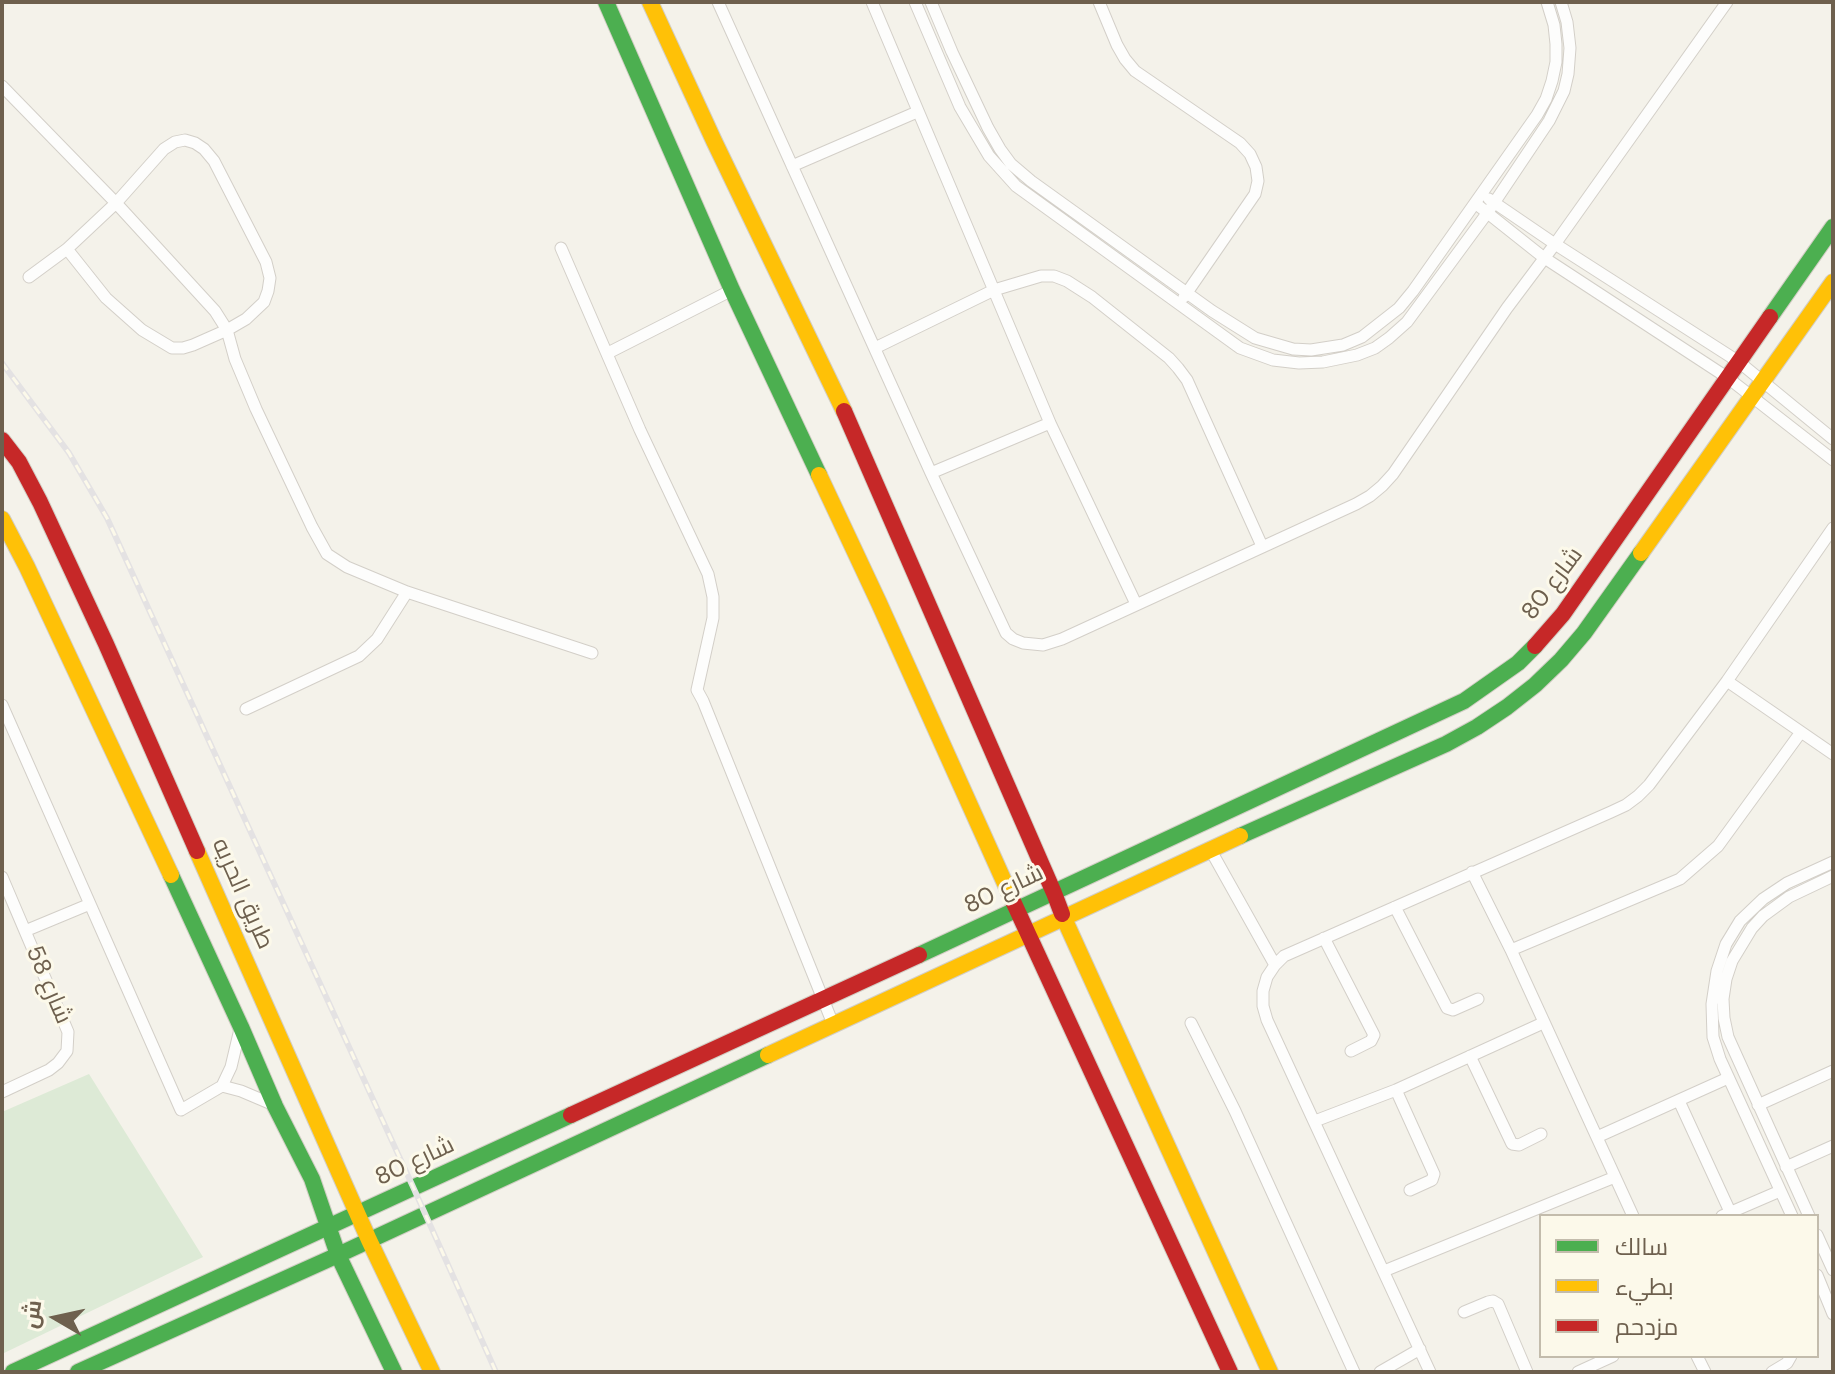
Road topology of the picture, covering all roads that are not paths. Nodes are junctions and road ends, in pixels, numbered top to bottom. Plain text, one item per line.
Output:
1 (606, 2) edge
2 (650, 2) edge
3 (718, 2) edge
4 (872, 2) edge
5 (915, 2) edge
6 (931, 2) edge
7 (1099, 2) edge
8 (1547, 2) edge
9 (1561, 2) edge
10 (1727, 2) edge
11 (2, 86) edge
12 (917, 112) junction
13 (792, 166) junction
14 (1479, 199) junction
15 (116, 203) junction
16 (1492, 208) junction
17 (1833, 227) edge
18 (1555, 244) junction
19 (561, 248) dead end
20 (67, 249) junction
21 (1543, 257) junction
22 (29, 277) dead end
23 (1833, 282) edge
24 (732, 290) junction
25 (994, 290) junction
26 (1187, 293) junction
27 (1180, 305) junction
28 (227, 330) junction
29 (875, 348) junction
30 (608, 353) junction
31 (1739, 362) junction
32 (1728, 378) junction
33 (1764, 381) junction
34 (1752, 396) junction
35 (1050, 423) junction
36 (1833, 439) edge
37 (2, 440) edge
38 (1833, 460) edge
39 (931, 473) junction
40 (2, 519) edge
41 (1833, 528) edge
42 (1262, 546) junction
43 (407, 592) junction
44 (1136, 604) junction
45 (592, 653) dead end
46 (1727, 681) junction
47 (2, 705) edge
48 (246, 709) dead end
49 (1413, 727) junction
50 (1801, 732) junction
51 (1423, 754) junction
52 (1833, 754) edge
53 (1210, 849) junction
54 (1833, 862) edge
55 (1472, 872) junction
56 (1833, 876) edge
57 (2, 877) edge
58 (1054, 893) junction
59 (90, 904) junction
60 (1395, 907) junction
61 (1018, 910) junction
62 (1063, 918) junction
63 (25, 931) junction
64 (1028, 934) junction
65 (1324, 938) junction
66 (1511, 950) junction
67 (1275, 965) junction
68 (823, 999) junction
69 (1478, 999) dead end
70 (1191, 1023) dead end
71 (1543, 1023) junction
72 (833, 1024) junction
73 (241, 1027) junction
74 (742, 1037) junction
75 (1351, 1051) dead end
76 (1470, 1056) junction
77 (752, 1062) junction
78 (1833, 1071) edge
79 (1728, 1078) junction
80 (222, 1086) junction
81 (1396, 1090) junction
82 (2, 1092) edge
83 (1679, 1101) junction
84 (1758, 1105) junction
85 (275, 1106) junction
86 (1315, 1121) junction
87 (1541, 1134) dead end
88 (1597, 1137) junction
89 (1833, 1146) edge
90 (1786, 1167) junction
91 (1615, 1177) junction
92 (1410, 1190) dead end
93 (1780, 1191) junction
94 (1632, 1214) edge
95 (1728, 1214) edge
96 (1730, 1214) edge
97 (1791, 1214) edge
98 (1808, 1214) edge
99 (358, 1215) junction
100 (328, 1229) junction
101 (1819, 1239) edge
102 (369, 1240) junction
103 (338, 1255) junction
104 (1833, 1270) edge
105 (1384, 1271) junction
106 (1819, 1280) edge
107 (1464, 1312) dead end
108 (1833, 1314) edge
109 (1420, 1349) junction
110 (1607, 1358) edge
111 (1790, 1358) edge
112 (13, 1372) edge
113 (78, 1372) edge
114 (394, 1372) edge
115 (432, 1372) edge
116 (1230, 1372) edge
117 (1270, 1372) edge
118 (1354, 1372) edge
119 (1380, 1372) edge
120 (1430, 1372) edge
121 (1527, 1372) edge
122 (1578, 1372) edge
123 (1772, 1372) edge

1 - 24 street
2 - 58 street
3 - 13 street
4 - 12 street
5 - 27 street
6 - 26 street
7 - 26 street
8 - 14 street
9 - 16 street
10 - 18 street
11 - 15 street
12 - 13 street
12 - 25 street
13 - 29 street
14 - 16 street
14 - 26 street
15 - 20 street
15 - 28 street
15 - 28 street
16 - 18 street
16 - 21 street
16 - 27 street
17 - 31 street, شارع 80
18 - 21 street
18 - 31 street
19 - 30 street
20 - 22 street
20 - 28 street
21 - 32 street
21 - 42 street
23 - 33 street, شارع 80
24 - 30 street
24 - 61 street
25 - 29 street
25 - 35 street
25 - 42 street
26 - 27 street
28 - 43 street
29 - 39 street
30 - 68 street
31 - 32 street, شارع 80
31 - 33 street
32 - 34 street
32 - 49 street, شارع 80
33 - 34 street, شارع 80
33 - 36 street
34 - 38 street
34 - 51 street, شارع 80
35 - 39 street
35 - 44 street
37 - 99 street, طريق الحريه
39 - 44 street
40 - 73 street
41 - 46 street
42 - 44 street
43 - 45 street
43 - 48 street
46 - 50 street
46 - 55 street
47 - 59 street
49 - 51 street
49 - 58 street, شارع 80
50 - 52 street
50 - 66 street
51 - 53 street, شارع 80
53 - 62 street, شارع 80
53 - 67 street
54 - 79 street
55 - 60 street
55 - 66 street
56 - 84 street
57 - 63 street, شارع 58
58 - 61 street, شارع 80
58 - 62 street
59 - 63 street
59 - 80 street
60 - 65 street
60 - 69 street
61 - 64 street
61 - 68 street, شارع 80
62 - 64 street, شارع 80
62 - 117 street
63 - 82 street, شارع 58
64 - 72 street, شارع 80
64 - 116 street
65 - 67 street
65 - 75 street
66 - 71 street
67 - 86 street
68 - 72 street
68 - 74 street, شارع 80
70 - 118 street
71 - 76 street
71 - 88 street
72 - 77 street, شارع 80
73 - 80 street
73 - 85 street
74 - 77 street
74 - 99 street, شارع 80
76 - 81 street
76 - 87 street
77 - 102 street, شارع 80
78 - 84 street
79 - 83 street
79 - 93 street
80 - 85 street
81 - 86 street
81 - 92 street
83 - 88 street
83 - 95 street
84 - 90 street
85 - 100 street
86 - 105 street
88 - 91 street
89 - 90 street
90 - 98 street
91 - 94 street
91 - 105 street
93 - 96 street
93 - 97 street
99 - 100 street, شارع 80
99 - 102 street, طريق الحريه
100 - 103 street
100 - 112 street, شارع 80
101 - 104 street
102 - 103 street, شارع 80
102 - 115 street, طريق الحريه
103 - 113 street, شارع 80
103 - 114 street
105 - 109 street
106 - 108 street
107 - 121 street
109 - 119 street
109 - 120 street
110 - 122 street
111 - 123 street

